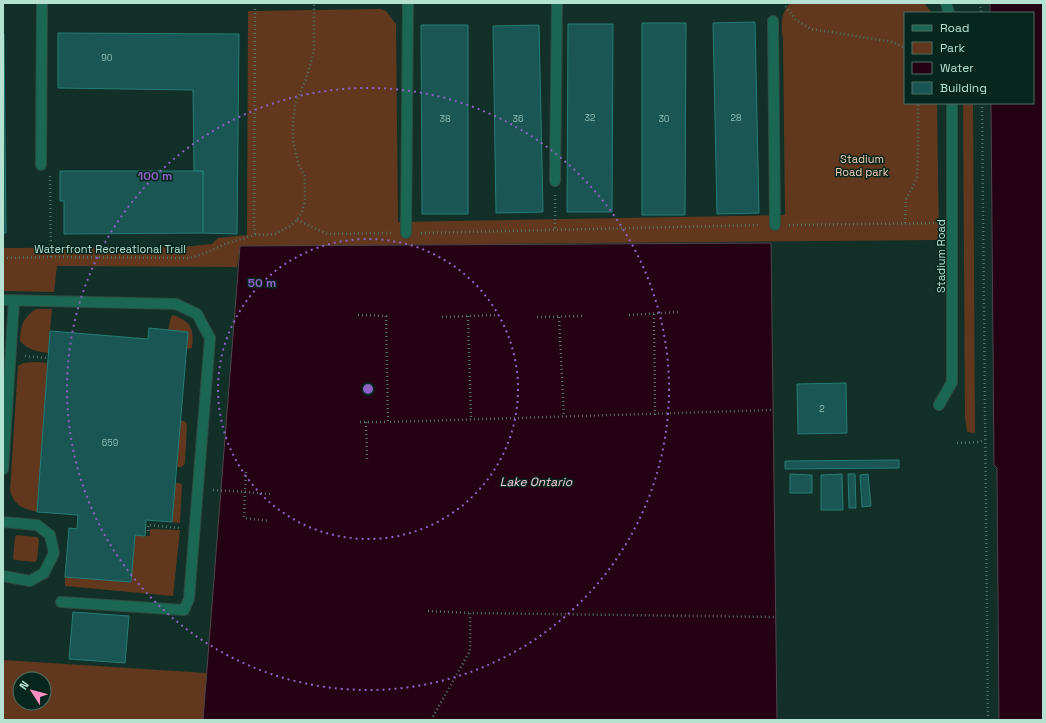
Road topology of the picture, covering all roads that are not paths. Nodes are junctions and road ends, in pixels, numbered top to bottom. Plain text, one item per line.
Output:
1 (42, 3) edge
2 (408, 3) edge
3 (557, 3) edge
4 (773, 21) dead end
5 (952, 104) edge
6 (41, 165) road end
7 (555, 181) dead end
8 (775, 225) road end
9 (406, 233) road end
10 (3, 300) edge
11 (14, 300) junction
12 (939, 405) dead end
13 (3, 469) edge
14 (3, 522) edge
15 (3, 576) edge
16 (61, 602) dead end

1 - 6 street
2 - 9 street
3 - 7 street
4 - 8 street
5 - 12 street, Stadium Road
10 - 11 street
11 - 13 street
11 - 16 street
14 - 15 street

